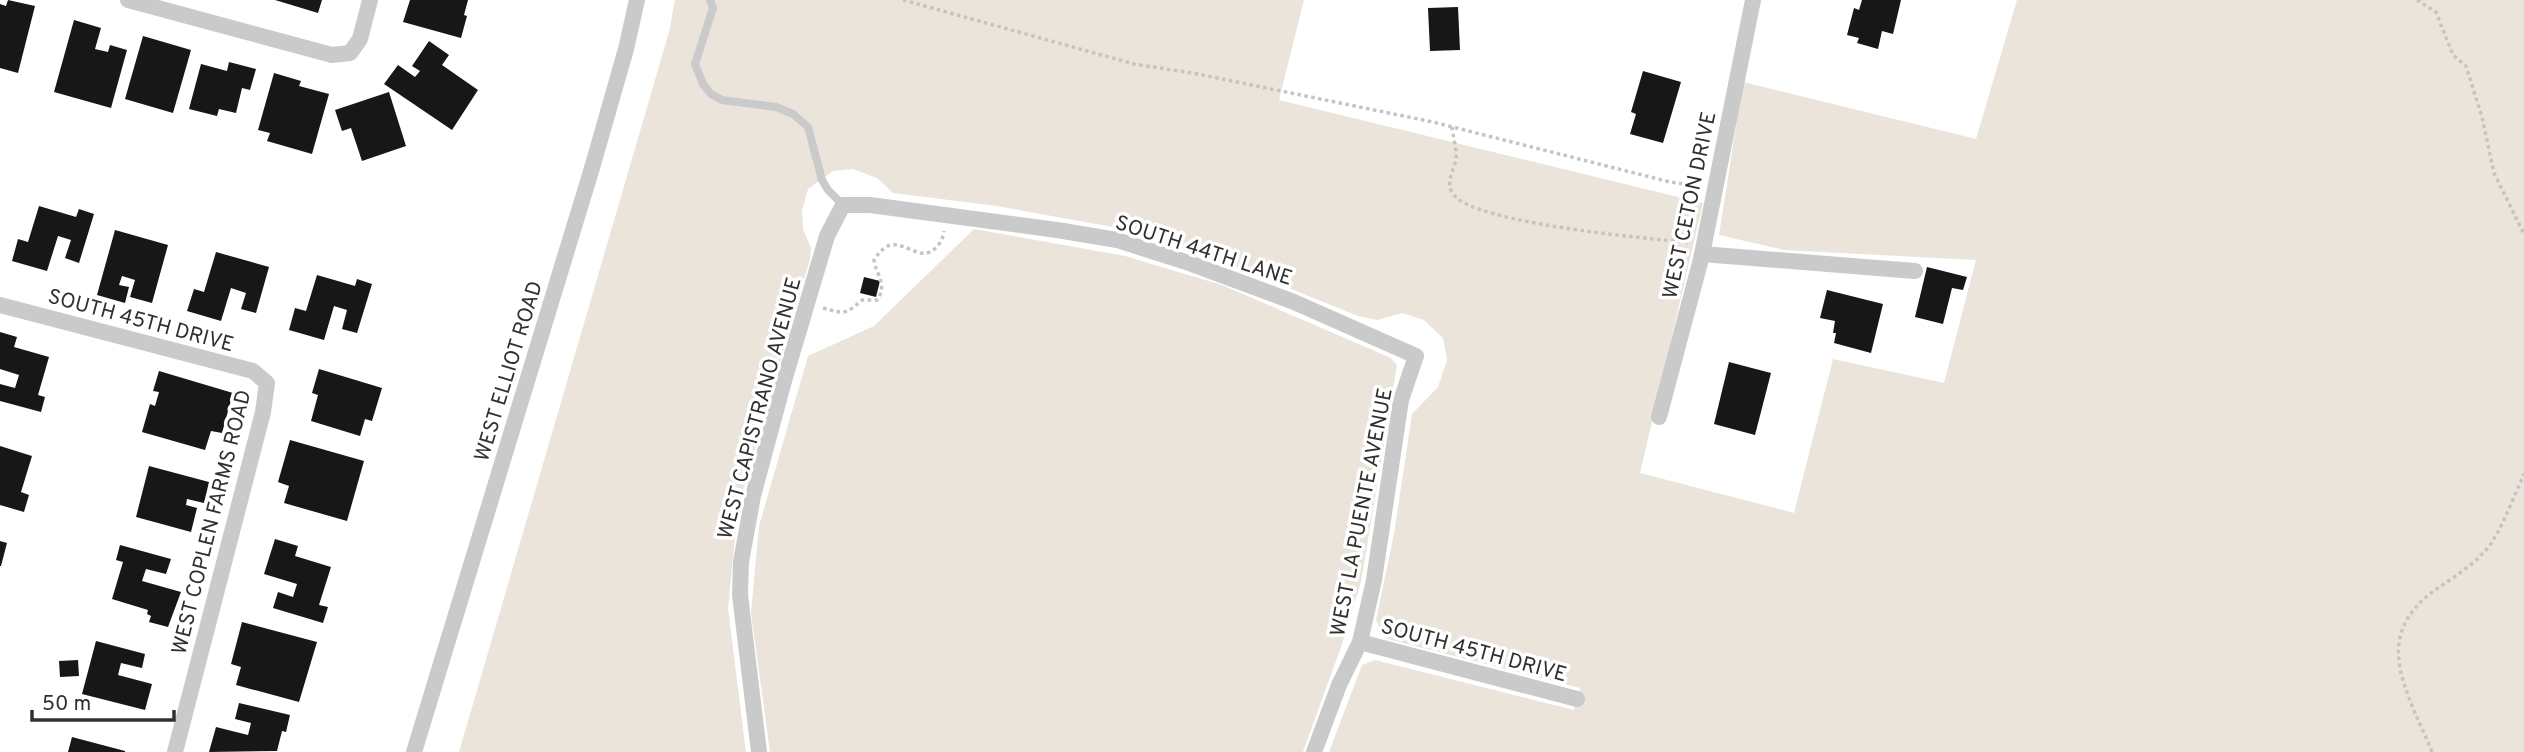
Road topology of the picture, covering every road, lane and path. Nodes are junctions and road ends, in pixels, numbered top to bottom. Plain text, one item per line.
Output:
1 (128, 0) edge
2 (370, 0) edge
3 (637, 0) edge
4 (710, 0) edge
5 (903, 0) edge
6 (1753, 0) edge
7 (2417, 0) edge
8 (1452, 127) junction
9 (1716, 189) junction
10 (843, 205) junction
11 (946, 215) junction
12 (2524, 234) edge
13 (1703, 249) junction
14 (1915, 271) dead end
15 (0, 305) edge
16 (807, 305) junction
17 (1416, 356) joint
18 (267, 383) joint
19 (1659, 417) dead end
20 (2524, 474) edge
21 (1360, 642) junction
22 (1577, 699) dead end
23 (175, 752) edge
24 (414, 752) edge
25 (759, 752) edge
26 (1314, 752) edge
27 (2432, 752) edge

1 - 2 street
3 - 24 street, WEST ELLIOT ROAD
4 - 10 lane
5 - 8 path
6 - 9 street, WEST CETON DRIVE
7 - 12 path
8 - 9 path
8 - 13 path
9 - 13 street, WEST CETON DRIVE
10 - 11 street, SOUTH 44TH LANE
10 - 16 street, WEST CAPISTRANO AVENUE
11 - 16 path
11 - 17 street, SOUTH 44TH LANE
13 - 14 street
13 - 19 street, WEST CETON DRIVE
15 - 18 street, SOUTH 45TH DRIVE
16 - 25 street, WEST CAPISTRANO AVENUE
17 - 21 street, WEST LA PUENTE AVENUE
18 - 23 street, WEST COPLEN FARMS ROAD
20 - 27 path
21 - 22 street, SOUTH 45TH DRIVE
21 - 26 street, WEST LA PUENTE AVENUE

